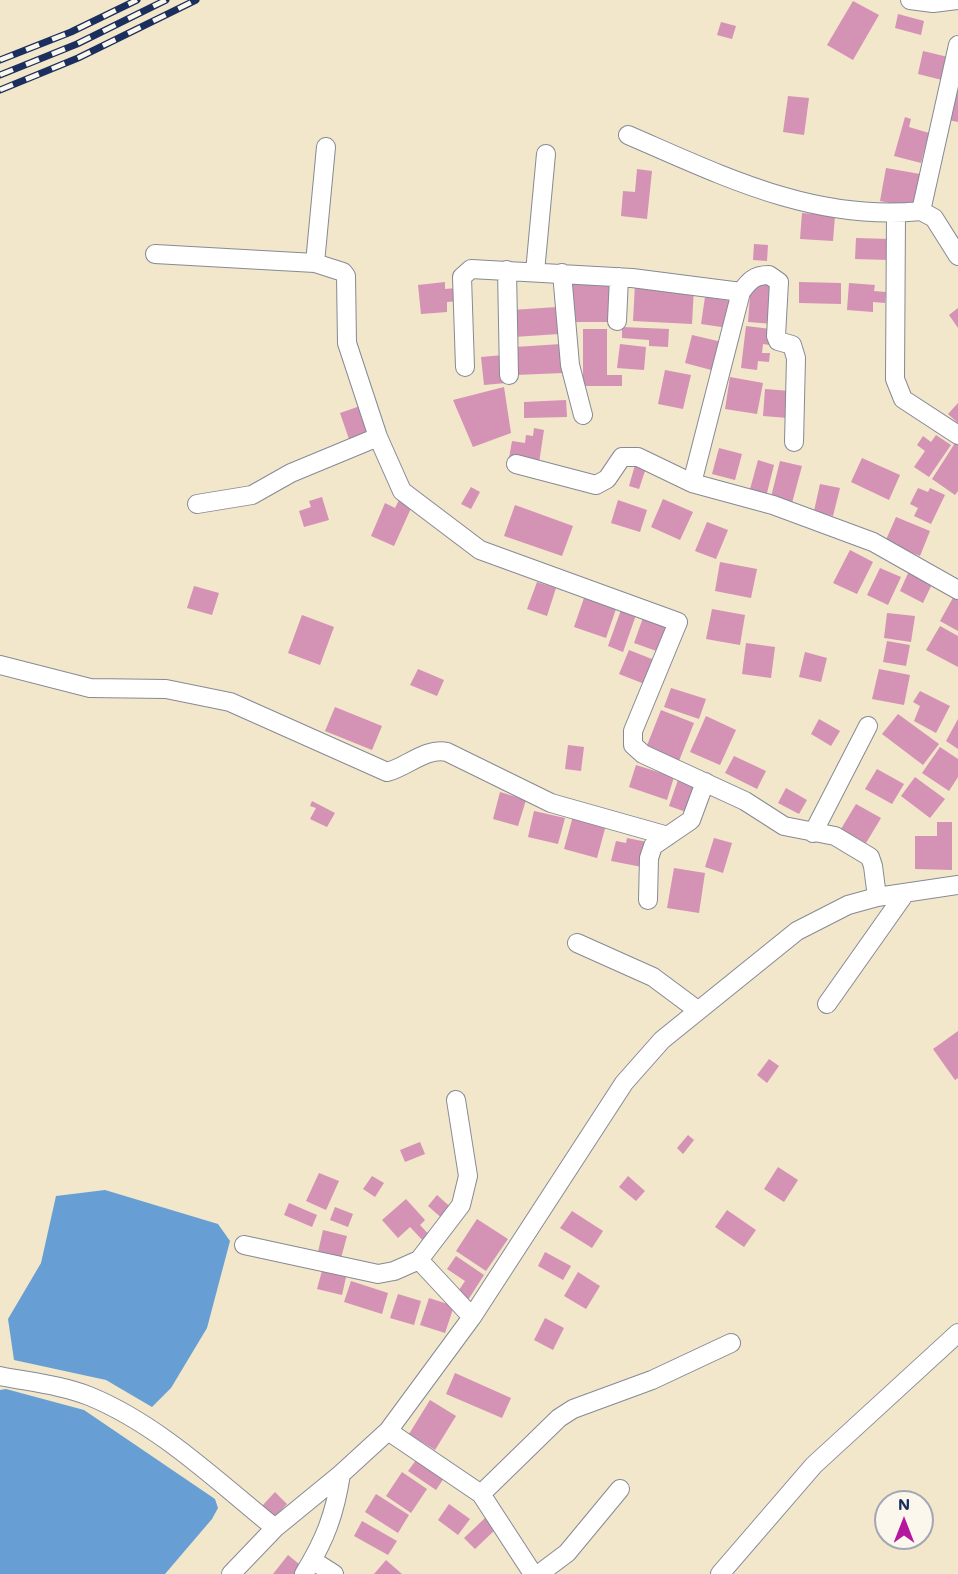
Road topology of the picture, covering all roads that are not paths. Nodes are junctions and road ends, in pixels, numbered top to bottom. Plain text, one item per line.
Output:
1 (910, 0) edge
2 (958, 0) edge
3 (958, 45) edge
4 (628, 135) dead end
5 (326, 147) dead end
6 (546, 154) dead end
7 (921, 211) junction
8 (896, 214) junction
9 (155, 254) dead end
10 (958, 256) edge
11 (315, 262) junction
12 (507, 270) junction
13 (535, 272) junction
14 (562, 273) junction
15 (619, 277) junction
16 (741, 292) junction
17 (617, 321) dead end
18 (465, 367) dead end
19 (508, 375) dead end
20 (583, 415) dead end
21 (958, 435) edge
22 (378, 438) junction
23 (794, 442) dead end
24 (516, 464) dead end
25 (692, 483) junction
26 (197, 504) dead end
27 (958, 590) edge
28 (0, 665) edge
29 (868, 726) dead end
30 (705, 782) junction
31 (813, 833) junction
32 (668, 836) junction
33 (958, 885) edge
34 (904, 895) junction
35 (877, 897) junction
36 (648, 900) dead end
37 (577, 943) dead end
38 (827, 1004) dead end
39 (696, 1009) junction
40 (456, 1100) dead end
41 (244, 1245) dead end
42 (419, 1260) junction
43 (472, 1317) junction
44 (958, 1333) edge
45 (731, 1343) dead end
46 (0, 1377) edge
47 (388, 1431) junction
48 (341, 1474) junction
49 (620, 1489) dead end
50 (481, 1494) junction
51 (274, 1528) junction
52 (308, 1567) edge
53 (231, 1574) edge
54 (334, 1574) edge
55 (533, 1574) edge
56 (538, 1574) edge
57 (720, 1574) edge

1 - 2 street
3 - 7 street
4 - 8 street
5 - 11 street
6 - 13 street
7 - 8 street
7 - 10 street
8 - 21 street
9 - 11 street
11 - 22 street
12 - 13 street
12 - 18 street
12 - 19 street
13 - 14 street
14 - 15 street
14 - 20 street
15 - 16 street
15 - 17 street
16 - 23 street
16 - 25 street
22 - 26 street
22 - 30 street
24 - 25 street
25 - 27 street
28 - 32 street
29 - 31 street
30 - 31 street
30 - 32 street
31 - 35 street
32 - 36 street
33 - 34 street
34 - 35 street
34 - 38 street
35 - 39 street
37 - 39 street
39 - 43 street
40 - 42 street
41 - 42 street
42 - 43 street
43 - 47 street
44 - 57 street
45 - 50 street
46 - 51 street
47 - 48 street
47 - 50 street
48 - 51 street
48 - 52 street
49 - 56 street
50 - 55 street
51 - 53 street
52 - 54 street

